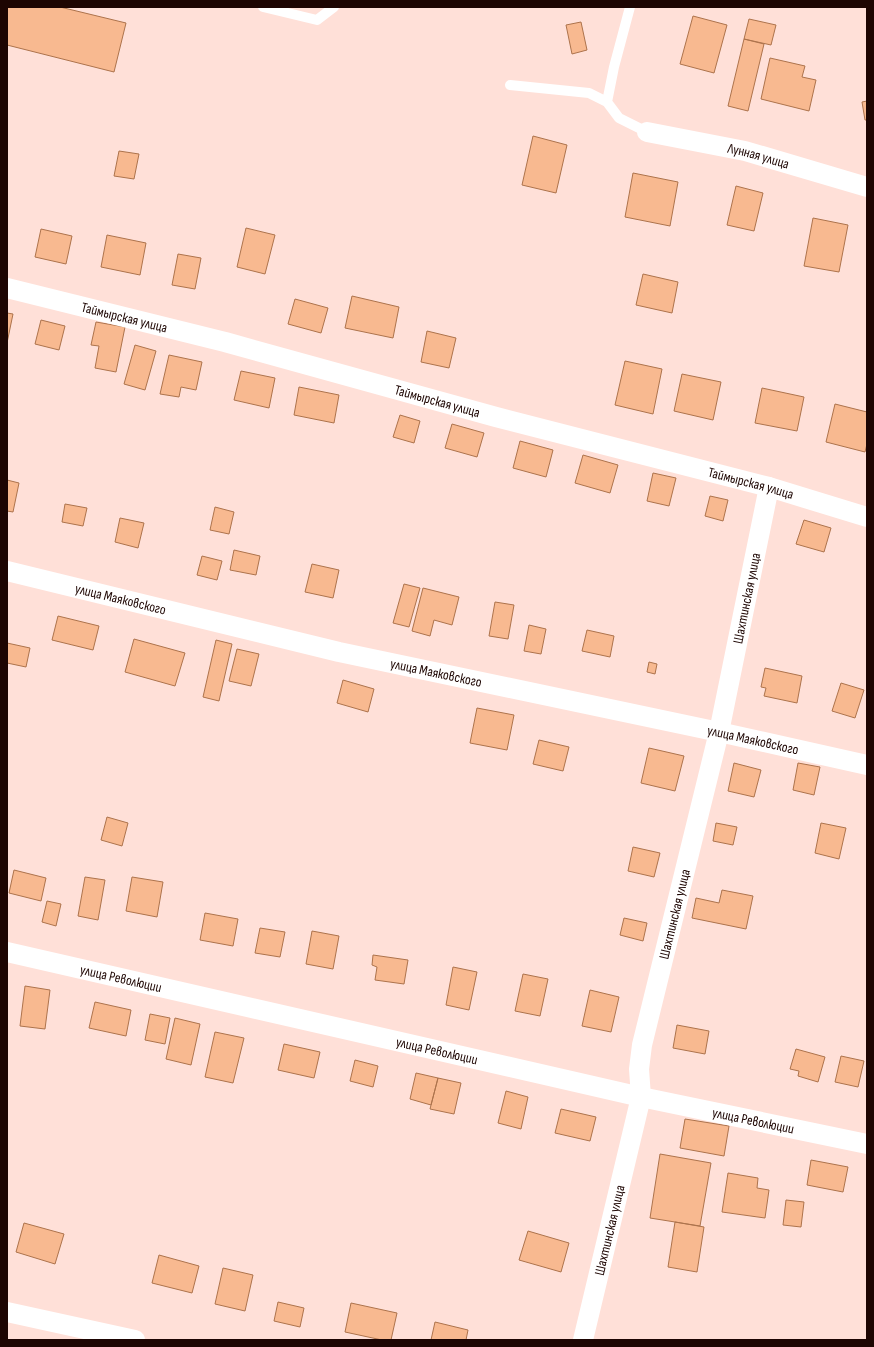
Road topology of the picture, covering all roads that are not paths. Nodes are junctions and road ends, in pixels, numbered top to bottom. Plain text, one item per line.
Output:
1 (263, 7) edge
2 (334, 7) edge
3 (630, 7) edge
4 (510, 85) dead end
5 (607, 102) junction
6 (647, 132) joint
7 (867, 187) edge
8 (7, 288) edge
9 (769, 486) junction
10 (867, 517) edge
11 (7, 571) edge
12 (719, 732) junction
13 (867, 765) edge
14 (7, 952) edge
15 (641, 1097) junction
16 (867, 1144) edge
17 (7, 1312) edge
18 (134, 1340) edge
19 (582, 1340) edge

1 - 2 lane
3 - 5 lane
4 - 5 lane
5 - 6 lane
6 - 7 street, Лунная улица
8 - 9 street, Таймырская улица
9 - 10 street, Таймырская улица
9 - 12 street, Шахтинская улица
11 - 12 street, улица Маяковского
12 - 13 street, улица Маяковского
12 - 15 street, Шахтинская улица
14 - 15 street, улица Революции
15 - 16 street, улица Революции
15 - 19 street, Шахтинская улица
17 - 18 street

